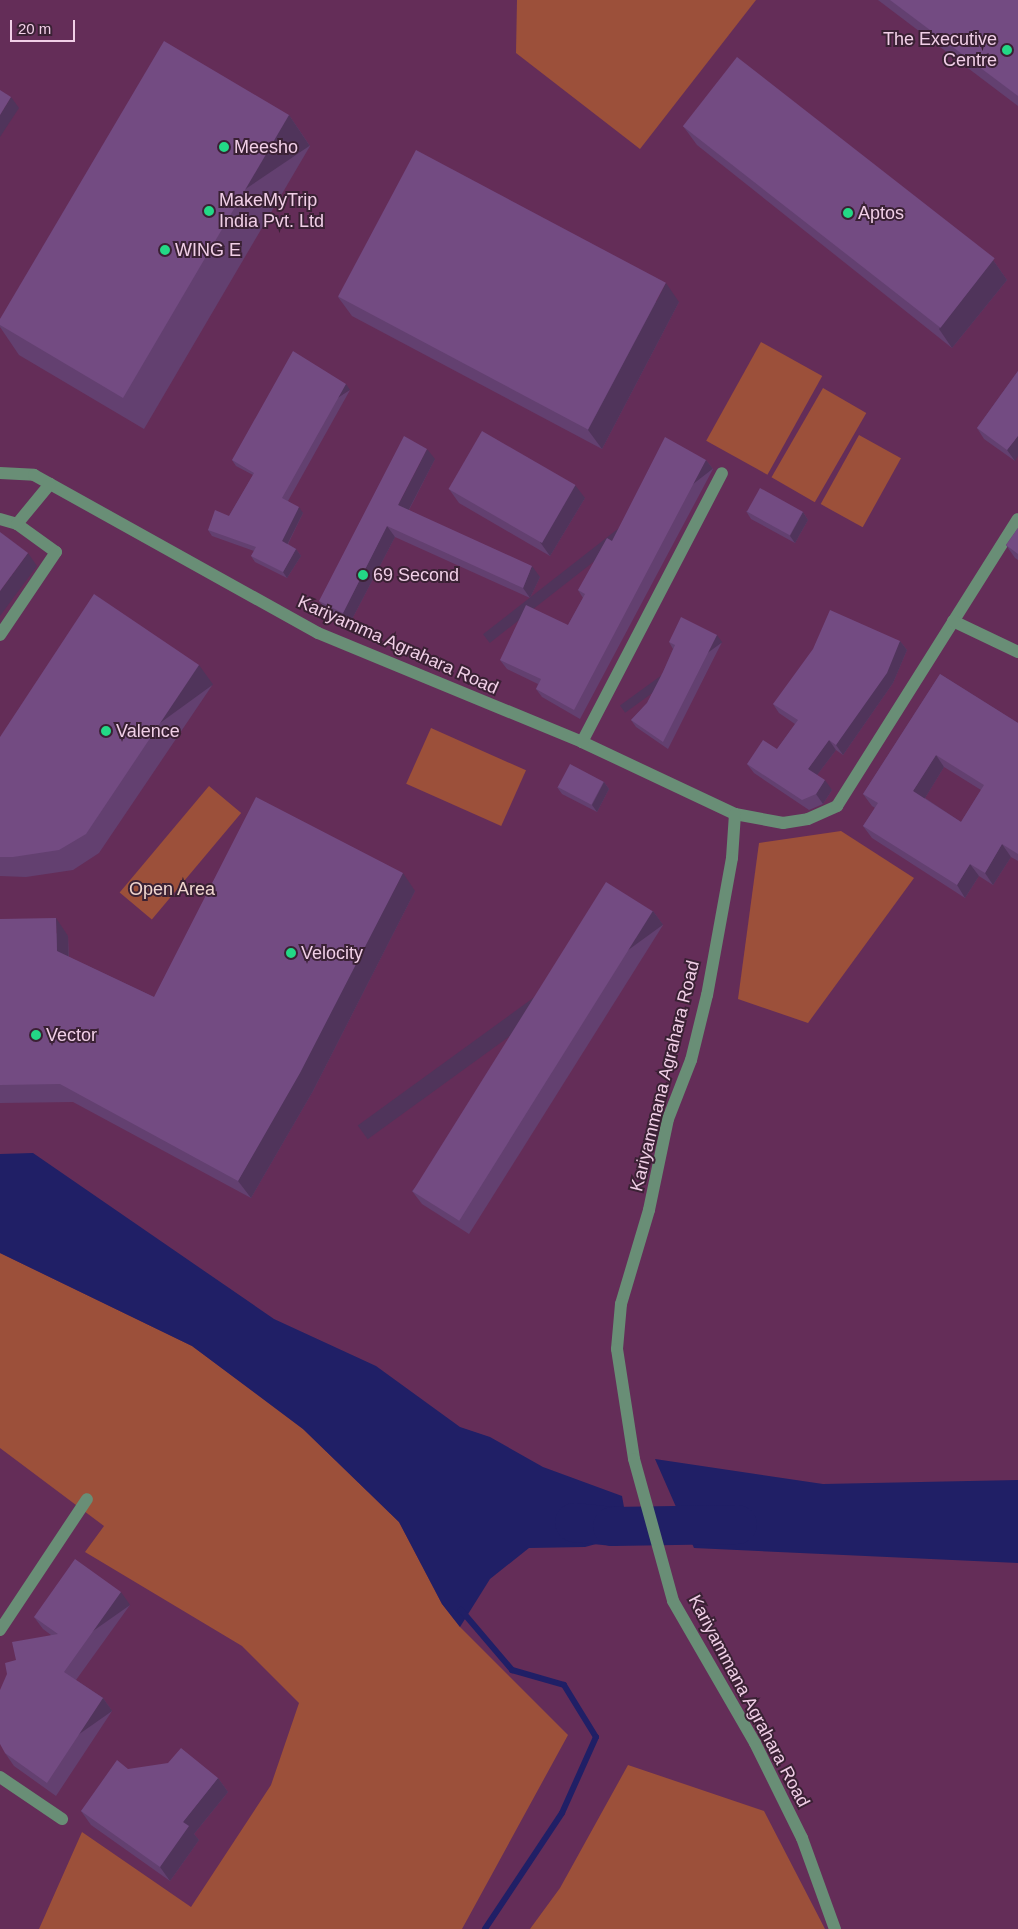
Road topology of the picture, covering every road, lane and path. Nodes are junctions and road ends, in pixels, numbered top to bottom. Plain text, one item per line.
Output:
1 (0, 473) edge
2 (722, 473) dead end
3 (50, 484) junction
4 (0, 519) edge
5 (1018, 519) edge
6 (17, 524) junction
7 (953, 621) junction
8 (0, 635) edge
9 (1018, 652) edge
10 (582, 742) junction
11 (735, 814) junction
12 (87, 1499) dead end
13 (0, 1630) edge
14 (0, 1777) edge
15 (62, 1819) dead end
16 (835, 1929) edge

1 - 3 street, Kariyamma Agrahara Road
2 - 10 street
3 - 6 street
3 - 10 street, Kariyamma Agrahara Road
4 - 6 street
5 - 7 street, Kariyamma Agrahara Road
6 - 8 street
7 - 9 street
7 - 11 street, Kariyamma Agrahara Road
10 - 11 street, Kariyamma Agrahara Road
11 - 16 street, Kariyammana Agrahara Road
12 - 13 street
14 - 15 street

